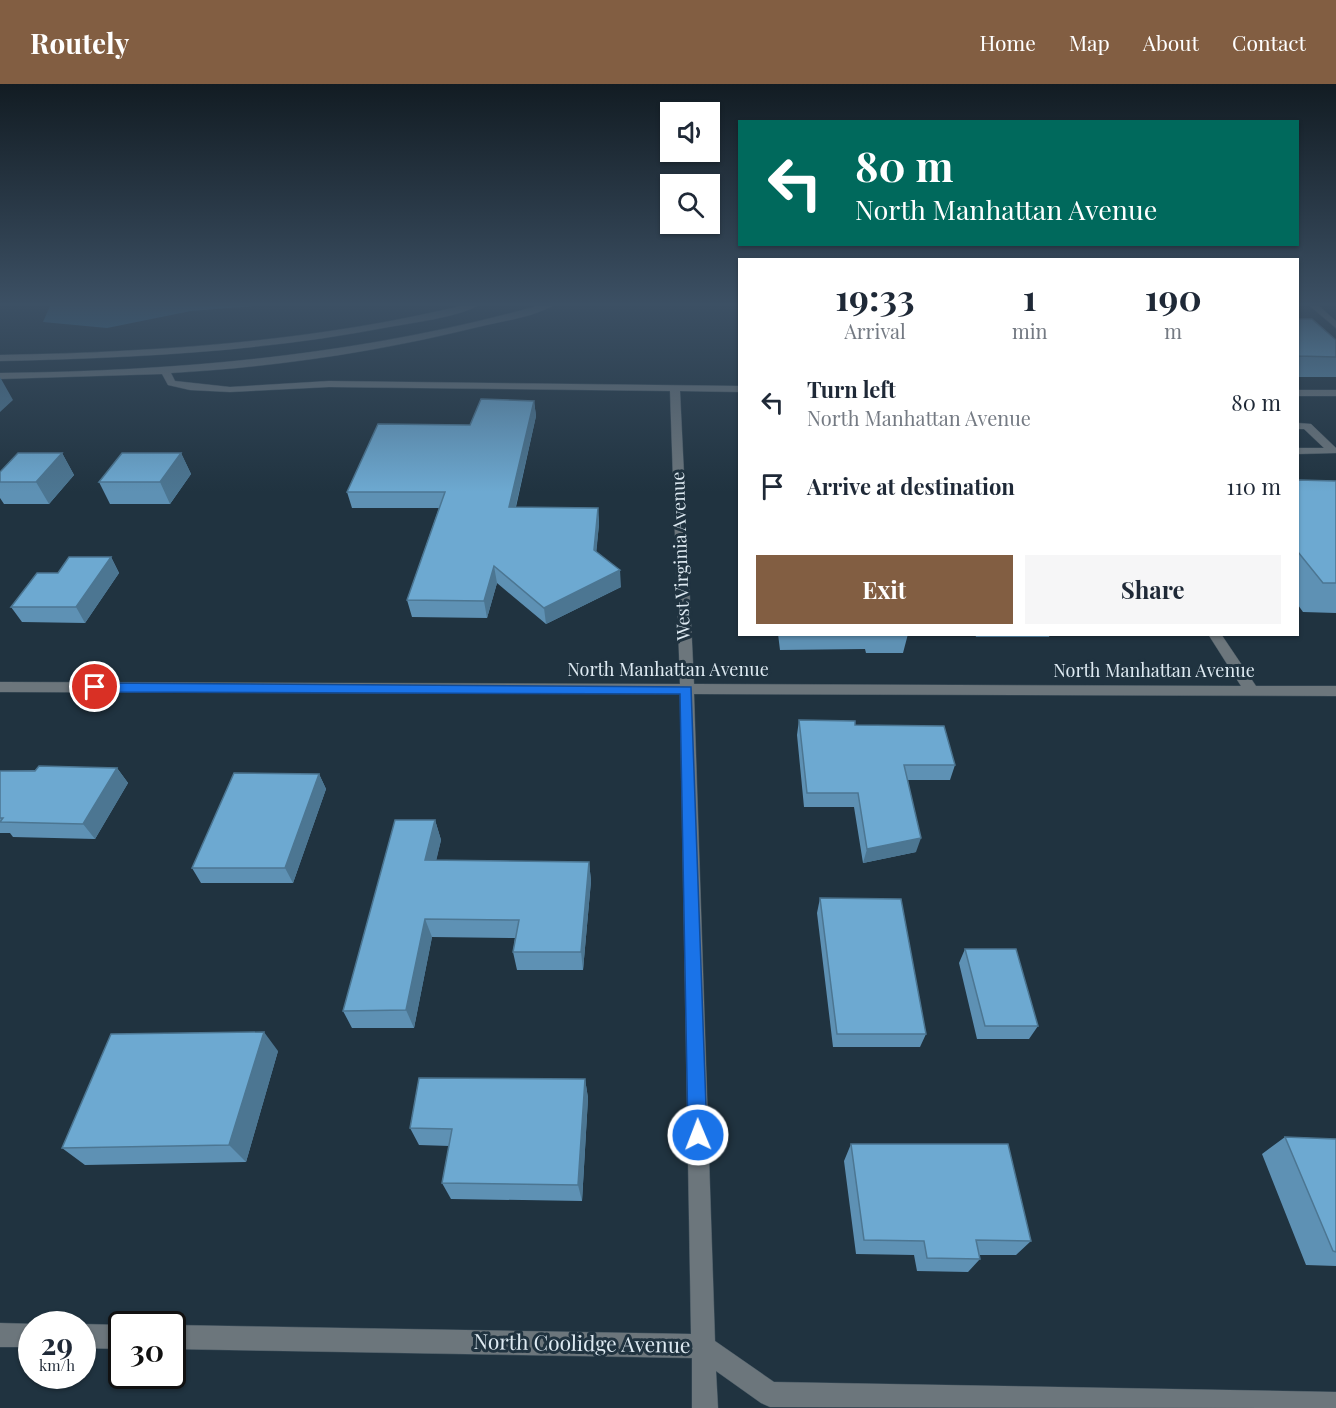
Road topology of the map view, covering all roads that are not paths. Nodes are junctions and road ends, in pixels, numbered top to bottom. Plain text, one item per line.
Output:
1 (198, 368) edge
2 (166, 371) junction
3 (0, 376) edge
4 (675, 388) junction
5 (738, 389) edge
6 (1299, 393) edge
7 (1336, 393) edge
8 (1299, 426) edge
9 (1299, 451) edge
10 (1216, 636) edge
11 (0, 687) edge
12 (687, 690) junction
13 (1252, 691) junction
14 (1336, 691) edge
15 (0, 1335) edge
16 (18, 1335) edge
17 (186, 1337) edge
18 (702, 1346) junction
19 (1336, 1405) edge
20 (705, 1408) edge

1 - 2 street
2 - 3 street
2 - 4 street
4 - 5 street
4 - 12 street, West Virginia Avenue
6 - 7 street
8 - 9 street
10 - 13 street
11 - 12 street, North Manhattan Avenue
12 - 13 street, North Manhattan Avenue
12 - 18 street, West Virginia Avenue
13 - 14 street, North Manhattan Avenue
15 - 16 street
17 - 18 street, North Coolidge Avenue
18 - 19 street, North Coolidge Avenue
18 - 20 street, West Virginia Avenue

